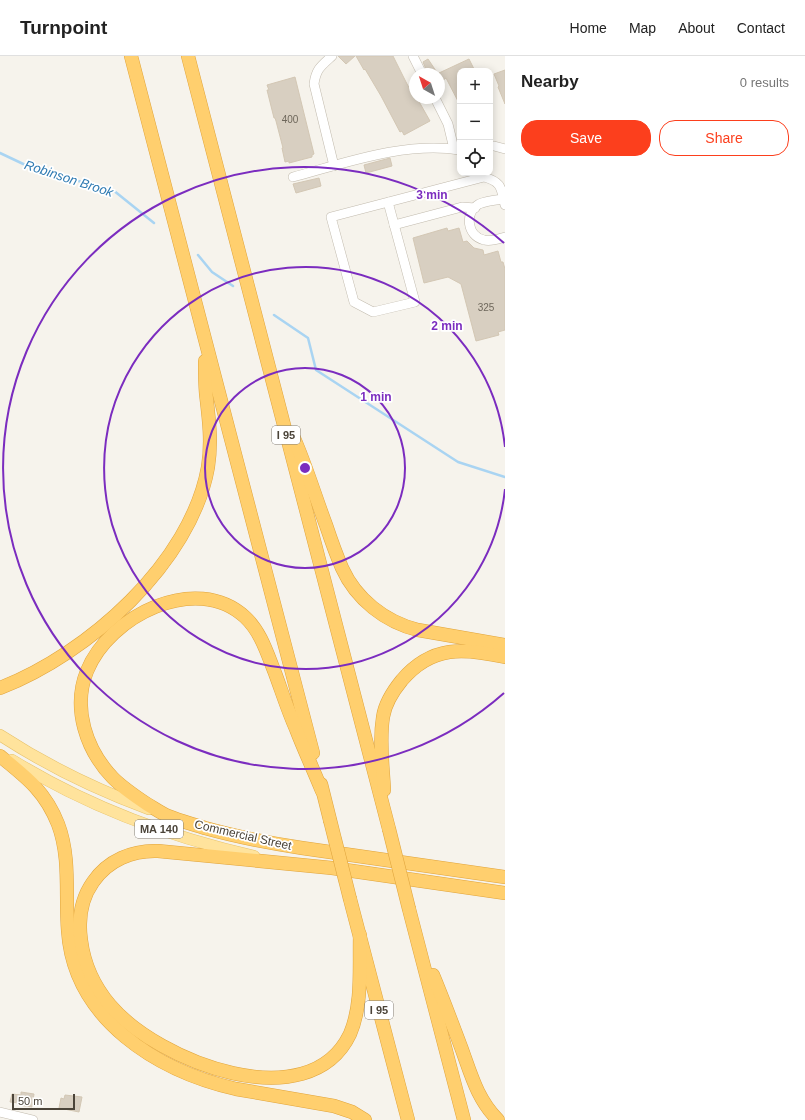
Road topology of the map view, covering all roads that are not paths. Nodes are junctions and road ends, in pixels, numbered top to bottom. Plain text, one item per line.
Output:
1 (131, 56) edge
2 (188, 56) edge
3 (332, 56) edge
4 (413, 56) edge
5 (419, 68) edge
6 (438, 104) edge
7 (493, 146) edge
8 (457, 149) edge
9 (505, 149) edge
10 (334, 166) junction
11 (293, 177) dead end
12 (388, 202) junction
13 (504, 202) edge
14 (475, 208) junction
15 (394, 224) junction
16 (505, 237) edge
17 (203, 333) junction
18 (275, 392) junction
19 (505, 645) edge
20 (505, 657) edge
21 (0, 688) edge
22 (0, 735) edge
23 (0, 754) edge
24 (322, 791) junction
25 (385, 814) junction
26 (168, 816) junction
27 (332, 868) junction
28 (438, 868) junction
29 (505, 869) edge
30 (505, 878) edge
31 (505, 893) edge
32 (360, 935) junction
33 (418, 940) junction
34 (0, 1112) edge
35 (10, 1117) edge
36 (32, 1120) edge
37 (365, 1120) edge
38 (408, 1120) edge
39 (464, 1120) edge
40 (498, 1120) edge

1 - 17 highway, I 95
2 - 18 highway, I 95
3 - 10 street
4 - 5 street
6 - 8 street
7 - 9 street
8 - 10 street
10 - 11 street
12 - 13 street
12 - 15 street
12 - 15 street
13 - 14 street
14 - 15 street
14 - 16 street
17 - 21 highway
17 - 24 highway, I 95
18 - 19 highway
18 - 25 highway, I 95
20 - 25 highway
22 - 26 main road, Commercial Street / MA 140
23 - 27 main road, Commercial Street / MA 140
23 - 37 highway
24 - 26 highway
24 - 32 highway, I 95, bridge
25 - 33 highway, I 95, bridge
26 - 28 highway, Commercial Street / MA 140
27 - 31 highway, Commercial Street / MA 140
27 - 32 highway
28 - 29 highway
28 - 30 highway, Commercial Street / MA 140
32 - 38 highway, I 95
33 - 39 highway, I 95
33 - 40 highway
34 - 35 street
35 - 36 street

